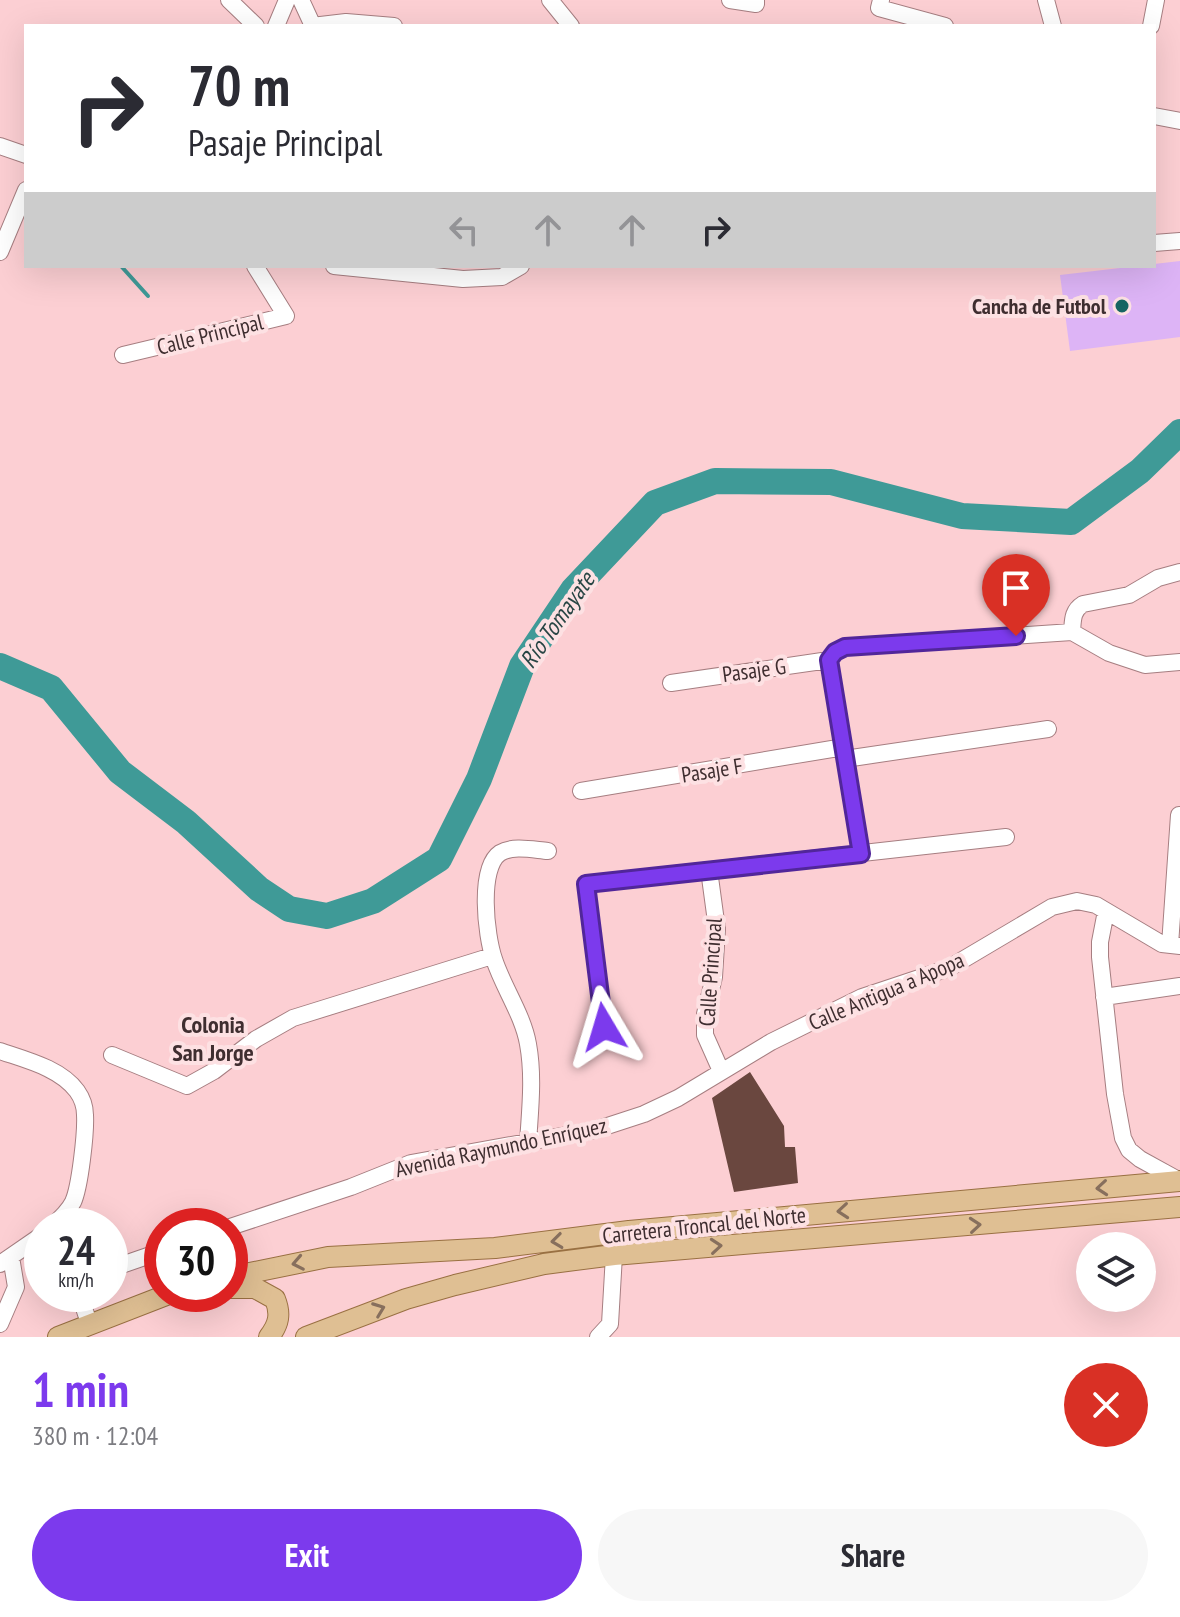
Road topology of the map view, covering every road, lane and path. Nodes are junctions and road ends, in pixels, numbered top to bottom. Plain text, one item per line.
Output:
1 (229, 0) edge
2 (287, 0) edge
3 (301, 0) edge
4 (550, 0) edge
5 (730, 0) edge
6 (756, 0) edge
7 (1046, 0) edge
8 (1156, 0) edge
9 (880, 4) edge
10 (254, 24) edge
11 (277, 24) edge
12 (311, 24) edge
13 (329, 24) edge
14 (370, 24) edge
15 (569, 24) edge
16 (939, 24) edge
17 (1052, 24) edge
18 (1151, 24) edge
19 (1156, 116) edge
20 (1180, 121) edge
21 (0, 146) edge
22 (24, 154) edge
23 (24, 195) edge
24 (1180, 241) edge
25 (1156, 243) edge
26 (0, 252) edge
27 (256, 268) edge
28 (355, 268) edge
29 (518, 268) edge
30 (123, 355) dead end
31 (1180, 572) edge
32 (1072, 632) junction
33 (829, 660) junction
34 (1180, 662) edge
35 (671, 683) dead end
36 (1048, 729) dead end
37 (844, 753) junction
38 (581, 791) dead end
39 (1179, 815) edge
40 (1006, 837) dead end
41 (548, 851) dead end
42 (861, 854) junction
43 (709, 870) junction
44 (1106, 911) junction
45 (1175, 945) edge
46 (492, 956) junction
47 (1180, 986) edge
48 (1104, 997) junction
49 (604, 1027) dead end
50 (0, 1051) edge
51 (112, 1055) dead end
52 (721, 1071) junction
53 (528, 1143) junction
54 (1180, 1181) edge
55 (1180, 1207) edge
56 (68, 1208) edge
57 (248, 1221) edge
58 (24, 1248) edge
59 (614, 1255) junction
60 (5, 1261) edge
61 (248, 1273) edge
62 (248, 1288) edge
63 (144, 1303) edge
64 (85, 1312) edge
65 (89, 1323) junction
66 (0, 1324) edge
67 (58, 1337) edge
68 (269, 1337) edge
69 (306, 1337) edge
70 (598, 1337) edge

1 - 10 street
2 - 11 street
3 - 12 street
4 - 15 street
5 - 6 street
7 - 17 street
8 - 18 street
9 - 16 street
13 - 14 street
19 - 20 street
21 - 22 street
23 - 26 street
24 - 25 street
27 - 30 street, Calle Principal
28 - 29 street
31 - 32 street
32 - 33 street, Pasaje G
32 - 34 street
33 - 35 street, Pasaje G
33 - 37 street
36 - 37 street, Pasaje F
37 - 38 street, Pasaje F
37 - 42 street
39 - 45 street
40 - 42 street
41 - 46 street
42 - 43 street
43 - 49 street
43 - 52 street, Calle Principal
44 - 45 street, Calle Antigua a Apopa
44 - 48 street
44 - 52 street, Calle Antigua a Apopa
46 - 51 street
46 - 53 street
47 - 48 street
48 - 54 street
50 - 56 street
52 - 53 street, Avenida Raymundo Enríquez
53 - 57 street, Avenida Raymundo Enríquez
54 -> 61 main road, Carretera Troncal del Norte
59 -> 55 main road, Carretera Troncal del Norte
58 - 60 street
69 -> 59 main road, Carretera Troncal del Norte
59 - 70 street
60 - 66 street
62 - 68 main road
63 - 65 main road
64 - 65 street
65 - 67 main road

